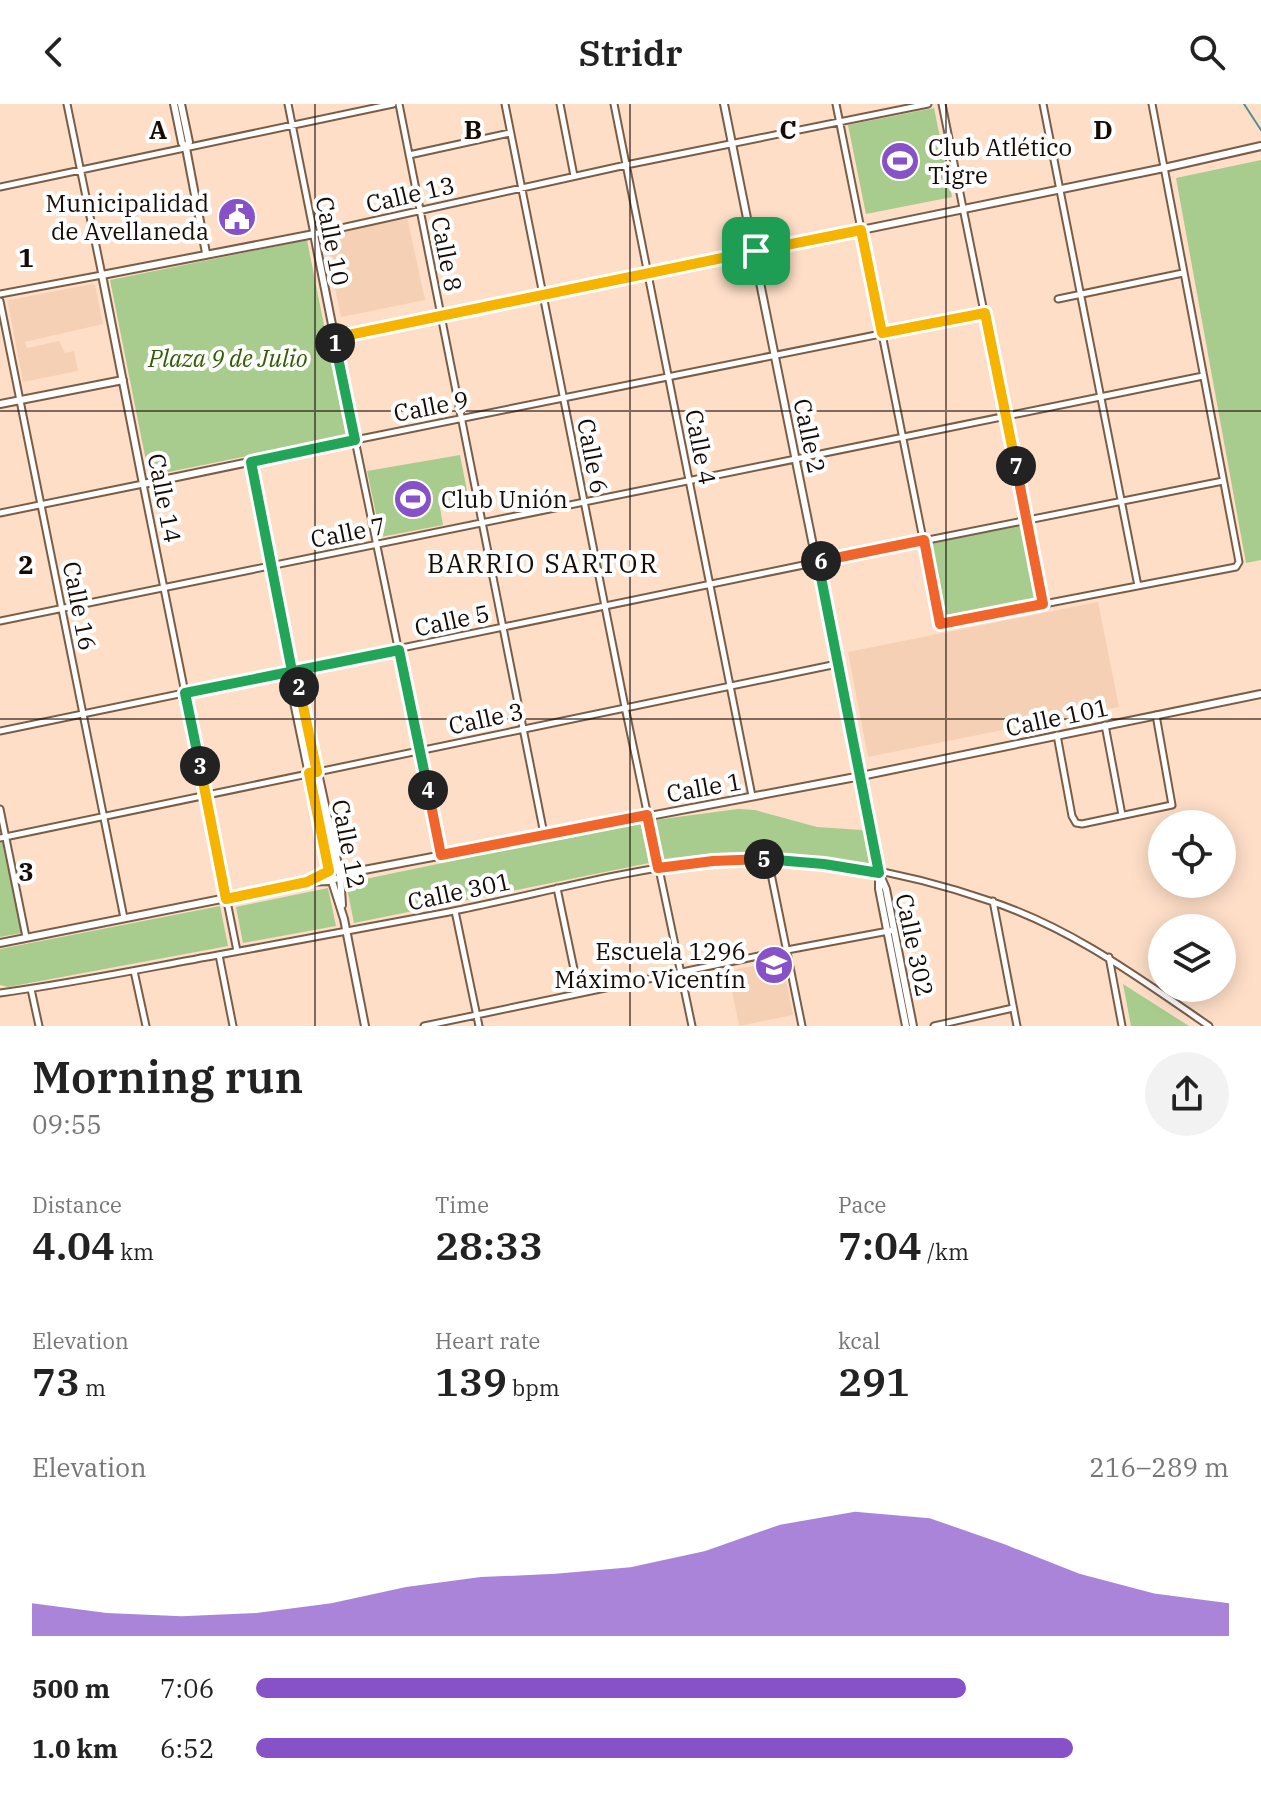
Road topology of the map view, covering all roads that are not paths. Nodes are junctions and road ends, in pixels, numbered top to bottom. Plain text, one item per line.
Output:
1 (67, 104) edge
2 (174, 104) edge
3 (181, 104) edge
4 (288, 104) edge
5 (393, 104) edge
6 (399, 104) edge
7 (505, 104) edge
8 (560, 104) edge
9 (614, 104) edge
10 (724, 104) edge
11 (836, 104) edge
12 (928, 104) edge
13 (942, 104) edge
14 (1043, 104) edge
15 (1152, 104) edge
16 (840, 122) junction
17 (292, 126) junction
18 (510, 133) junction
19 (733, 144) junction
20 (1260, 146) edge
21 (186, 148) junction
22 (409, 155) junction
23 (626, 165) junction
24 (1164, 168) junction
25 (80, 170) junction
26 (574, 176) junction
27 (0, 187) edge
28 (521, 187) junction
29 (1060, 189) junction
30 (963, 209) junction
31 (420, 210) junction
32 (861, 230) junction
33 (314, 234) junction
34 (755, 251) junction
35 (206, 253) junction
36 (648, 273) junction
37 (1183, 273) junction
38 (102, 275) junction
39 (0, 294) edge
40 (1081, 294) junction
41 (543, 295) junction
42 (1058, 299) dead end
43 (0, 301) edge
44 (985, 313) junction
45 (441, 316) junction
46 (882, 333) junction
47 (334, 338) junction
48 (775, 354) junction
49 (669, 375) junction
50 (1203, 376) junction
51 (123, 380) junction
52 (1102, 397) junction
53 (563, 398) junction
54 (20, 400) junction
55 (0, 404) edge
56 (1006, 417) junction
57 (461, 419) junction
58 (903, 439) junction
59 (355, 440) junction
60 (797, 459) junction
61 (251, 462) junction
62 (689, 480) junction
63 (1223, 481) junction
64 (143, 484) junction
65 (584, 502) junction
66 (1122, 502) junction
67 (41, 505) junction
68 (0, 513) edge
69 (1026, 520) junction
70 (482, 524) junction
71 (924, 540) junction
72 (377, 545) junction
73 (818, 562) junction
74 (271, 566) junction
75 (710, 584) junction
76 (1138, 586) junction
77 (164, 588) junction
78 (1043, 604) junction
79 (605, 606) junction
80 (62, 609) junction
81 (0, 621) edge
82 (503, 628) junction
83 (399, 650) junction
84 (838, 664) junction
85 (292, 671) junction
86 (730, 686) junction
87 (185, 693) junction
88 (1261, 694) edge
89 (625, 707) junction
90 (83, 714) junction
91 (1156, 715) junction
92 (1105, 725) junction
93 (523, 729) junction
94 (0, 731) edge
95 (1056, 735) junction
96 (420, 751) junction
97 (313, 773) junction
98 (861, 776) junction
99 (206, 795) junction
100 (752, 796) junction
101 (0, 809) edge
102 (647, 815) junction
103 (1122, 815) junction
104 (104, 816) junction
105 (544, 834) junction
106 (3, 837) edge
107 (441, 855) junction
108 (768, 859) junction
109 (658, 868) junction
110 (339, 869) junction
111 (364, 870) junction
112 (329, 871) junction
113 (879, 873) junction
114 (340, 878) junction
115 (331, 880) junction
116 (307, 882) junction
117 (557, 888) junction
118 (226, 899) junction
119 (993, 901) junction
120 (455, 911) junction
121 (124, 918) junction
122 (344, 919) junction
123 (891, 931) junction
124 (346, 932) junction
125 (26, 937) junction
126 (0, 943) edge
127 (787, 950) junction
128 (237, 951) junction
129 (219, 955) junction
130 (1109, 957) junction
131 (134, 971) junction
132 (681, 972) junction
133 (31, 989) junction
134 (0, 993) edge
135 (579, 993) junction
136 (1013, 1008) junction
137 (476, 1014) junction
138 (39, 1026) edge
139 (146, 1026) edge
140 (233, 1026) edge
141 (365, 1026) edge
142 (425, 1026) edge
143 (479, 1026) edge
144 (692, 1026) edge
145 (802, 1026) edge
146 (906, 1026) edge
147 (913, 1026) edge
148 (934, 1026) edge
149 (1017, 1026) edge
150 (1122, 1026) edge
151 (1209, 1026) edge

1 - 25 street, Calle 14
2 - 21 street
3 - 21 street
4 - 17 street, Calle 10
5 - 17 street
6 - 22 street, Calle 8
7 - 18 street, Calle 6
8 - 26 street
9 - 23 street, Calle 4
10 - 19 street, Calle 2
11 - 16 street
12 - 16 street, Calle 13
13 - 30 street
14 - 29 street
15 - 24 street
16 - 19 street, Calle 13
16 - 32 street
17 - 21 street
17 - 33 street, Calle 10
18 - 22 street
18 - 28 street, Calle 6
19 - 23 street, Calle 13
19 - 34 street, Calle 2
20 - 24 street
21 - 25 street
21 - 35 street
22 - 31 street, Calle 8
23 - 26 street, Calle 13
23 - 36 street, Calle 4
24 - 29 street
24 - 37 street
25 - 27 street
25 - 38 street, Calle 14
26 - 28 street, Calle 13
28 - 31 street, Calle 13
28 - 41 street, Calle 6
29 - 30 street
29 - 40 street
30 - 32 street
30 - 44 street
31 - 33 street, Calle 13
31 - 45 street, Calle 8
32 - 34 street
32 - 46 street
33 - 35 street, Calle 13
33 - 47 street, Calle 10
34 - 36 street
34 - 48 street, Calle 2
35 - 38 street, Calle 13
36 - 41 street
36 - 49 street, Calle 4
37 - 40 street
37 - 50 street
38 - 39 street, Calle 13
38 - 51 street, Calle 14
40 - 42 street
40 - 52 street
41 - 45 street
41 - 53 street, Calle 6
43 - 54 street, Calle 16
44 - 46 street, Calle 9
44 - 56 street
45 - 47 street
45 - 57 street, Calle 8
46 - 48 street, Calle 9
46 - 58 street
47 - 59 street, Calle 10
48 - 49 street, Calle 9
48 - 60 street, Calle 2
49 - 53 street, Calle 9
49 - 62 street, Calle 4
50 - 52 street, Calle 7
50 - 63 street
51 - 54 street
51 - 64 street, Calle 14
52 - 56 street, Calle 7
52 - 66 street
53 - 57 street, Calle 9
53 - 65 street, Calle 6
54 - 55 street
54 - 67 street, Calle 16
56 - 58 street, Calle 7
56 - 69 street
57 - 59 street, Calle 9
57 - 70 street, Calle 8
58 - 60 street, Calle 7
58 - 71 street
59 - 61 street, Calle 9
59 - 72 street, Calle 10
60 - 62 street, Calle 7
60 - 73 street, Calle 2
61 - 64 street, Calle 9
61 - 74 street, Calle 12
62 - 65 street, Calle 7
62 - 75 street, Calle 4
63 - 66 street, Calle 5
63 - 76 street
64 - 67 street, Calle 9
64 - 77 street, Calle 14
65 - 70 street, Calle 7
65 - 79 street, Calle 6
66 - 69 street, Calle 5
66 - 76 street
67 - 68 street, Calle 9
67 - 80 street, Calle 16
69 - 71 street, Calle 5
69 - 78 street
70 - 72 street, Calle 7
70 - 82 street, Calle 8
71 - 73 street, Calle 5
71 - 78 street
72 - 74 street, Calle 7
72 - 83 street, Calle 10
73 - 75 street, Calle 5
73 - 84 street, Calle 2
74 - 77 street, Calle 7
74 - 85 street, Calle 12
75 - 79 street, Calle 5
75 - 86 street, Calle 4
76 - 78 street
77 - 80 street, Calle 7
77 - 87 street, Calle 14
79 - 82 street, Calle 5
79 - 89 street, Calle 6
80 - 81 street, Calle 7
80 - 90 street, Calle 16
82 - 83 street, Calle 5
82 - 93 street, Calle 8
83 - 85 street, Calle 5
83 - 96 street, Calle 10
84 - 86 street, Calle 3
84 - 98 street, Calle 2
85 - 87 street, Calle 5
85 - 97 street, Calle 12
86 - 89 street, Calle 3
86 - 100 street, Calle 4
87 - 90 street, Calle 5
87 - 99 street, Calle 14
88 - 91 street, Calle 101
89 - 93 street, Calle 3
89 - 102 street, Calle 6
90 - 94 street, Calle 5
90 - 104 street, Calle 16
91 - 92 street, Calle 101
91 - 103 street
92 - 95 street, Calle 101
92 - 103 street
93 - 96 street, Calle 3
93 - 105 street, Calle 8
95 - 98 street, Calle 101
95 - 103 street
96 - 97 street, Calle 3
96 - 107 street, Calle 10
97 - 99 street, Calle 3
97 - 110 street, Calle 12
97 - 112 street, Calle 12
98 - 100 street, Calle 1
98 - 113 street, Calle 302
99 - 104 street, Calle 3
99 - 118 street, Calle 14
100 - 102 street, Calle 1
101 - 106 street
102 - 105 street, Calle 1
102 - 109 street, Calle 6
104 - 106 street, Calle 3
104 - 121 street, Calle 16
105 - 107 street, Calle 1
106 - 125 street
107 - 111 street, Calle 1
108 - 109 street, Calle 301
108 - 113 street, Calle 301
108 - 127 street
109 - 117 street, Calle 301
109 - 132 street, Calle 6
110 - 111 street, Calle 1
110 - 112 street, Calle 1
110 - 114 street, Calle 12
111 - 114 street, Calle 1
112 - 115 street, Calle 12
112 - 116 street, Calle 1
113 - 119 street, Calle 301
113 - 123 street, Calle 302
114 - 115 street, Calle 1
114 - 122 street, Calle 12
115 - 116 street, Calle 1
115 - 122 street, Calle 12
116 - 118 street, Calle 1
117 - 120 street, Calle 301
117 - 135 street
118 - 121 street, Calle 1
118 - 128 street, Calle 14
119 - 130 street, Calle 301
119 - 136 street
120 - 124 street, Calle 301
120 - 137 street
121 - 125 street, Calle 1
122 - 124 street
123 - 127 street
123 - 146 street, Calle 302
123 - 147 street, Calle 302
124 - 128 street, Calle 301
124 - 141 street
125 - 126 street, Calle 1
127 - 132 street
127 - 145 street
128 - 129 street, Calle 301
129 - 131 street, Calle 301
129 - 140 street
130 - 150 street
130 - 151 street, Calle 301
131 - 133 street, Calle 301
131 - 139 street
132 - 135 street
132 - 144 street, Calle 6
133 - 134 street, Calle 301
133 - 138 street
135 - 137 street
136 - 148 street
136 - 149 street
137 - 142 street
137 - 143 street

